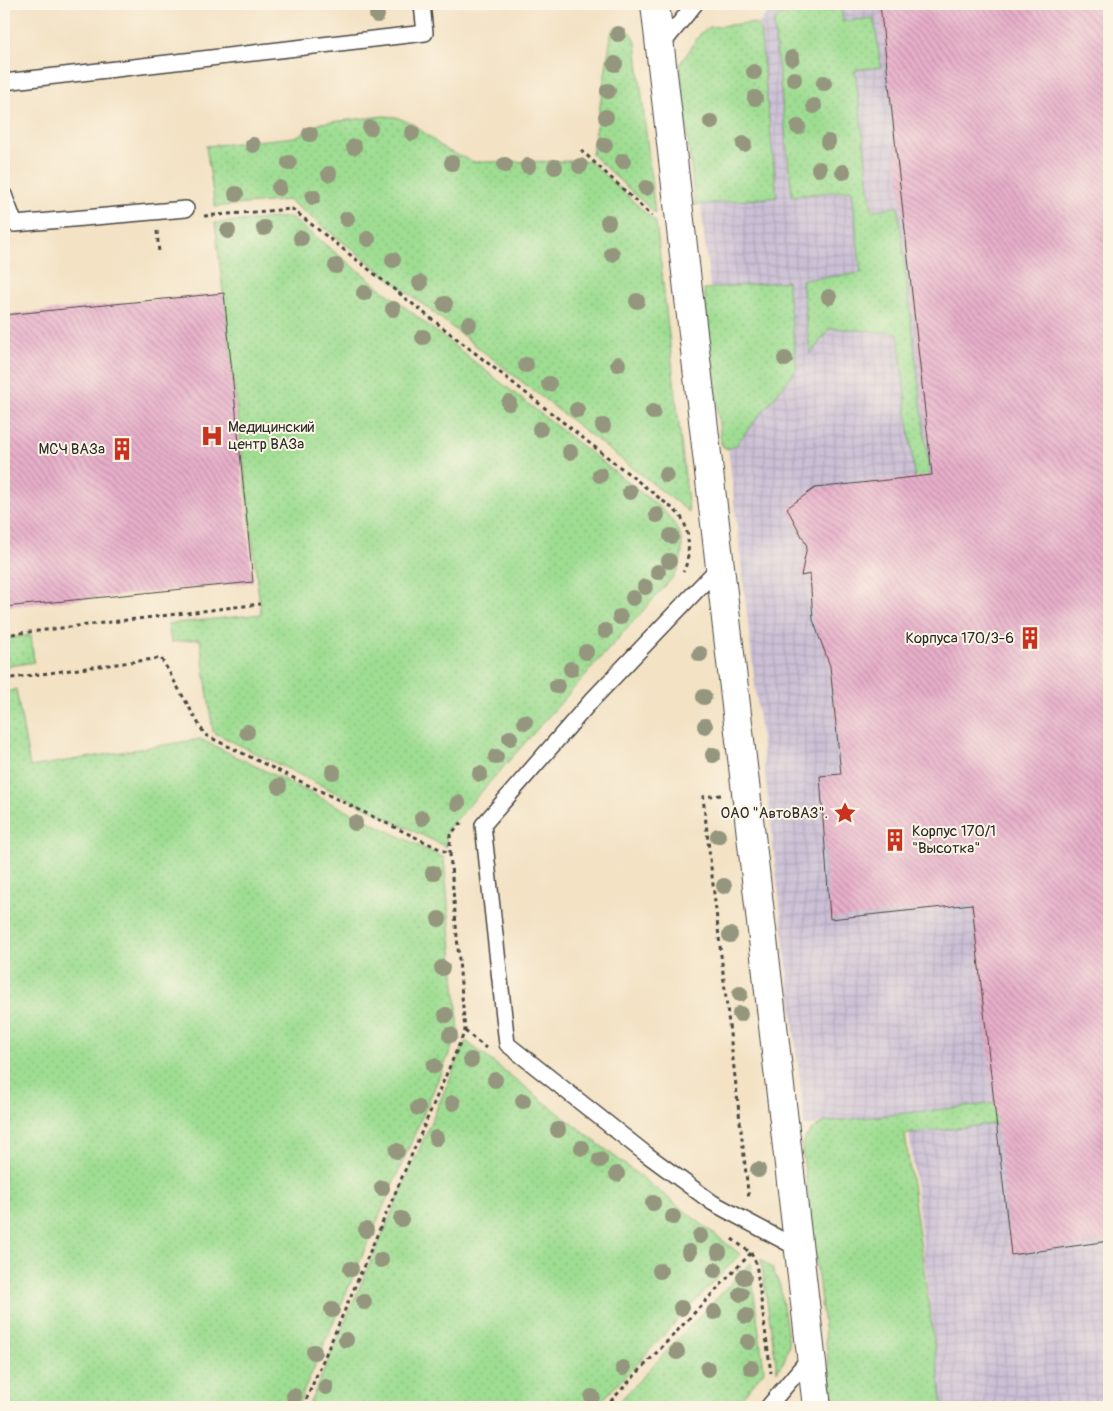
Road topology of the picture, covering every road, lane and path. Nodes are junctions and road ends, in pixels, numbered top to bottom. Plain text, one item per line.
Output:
1 (422, 4) edge
2 (655, 4) edge
3 (695, 4) edge
4 (660, 47) junction
5 (4, 82) edge
6 (580, 150) dead end
7 (4, 195) edge
8 (186, 210) joint
9 (656, 220) dead end
10 (720, 566) junction
11 (678, 577) dead end
12 (260, 604) dead end
13 (4, 635) edge
14 (4, 681) edge
15 (722, 795) dead end
16 (463, 820) dead end
17 (450, 854) junction
18 (465, 1031) junction
19 (488, 1049) dead end
20 (749, 1203) dead end
21 (728, 1235) dead end
22 (799, 1249) junction
23 (751, 1253) junction
24 (811, 1356) junction
25 (765, 1380) dead end
26 (748, 1400) dead end
27 (304, 1407) edge
28 (605, 1407) edge
29 (742, 1407) edge
30 (768, 1407) edge
31 (817, 1407) edge

1 - 5 lane
2 - 4 street
3 - 4 lane
4 - 10 street
6 - 9 path
7 - 8 lane
8 - 11 path
10 - 22 street
10 - 22 lane
12 - 13 path
14 - 17 path
15 - 20 path
16 - 17 path
17 - 18 path
18 - 19 path
18 - 27 path
21 - 23 path
22 - 24 street
23 - 25 path
23 - 28 path
24 - 30 lane
24 - 31 street
26 - 29 path

